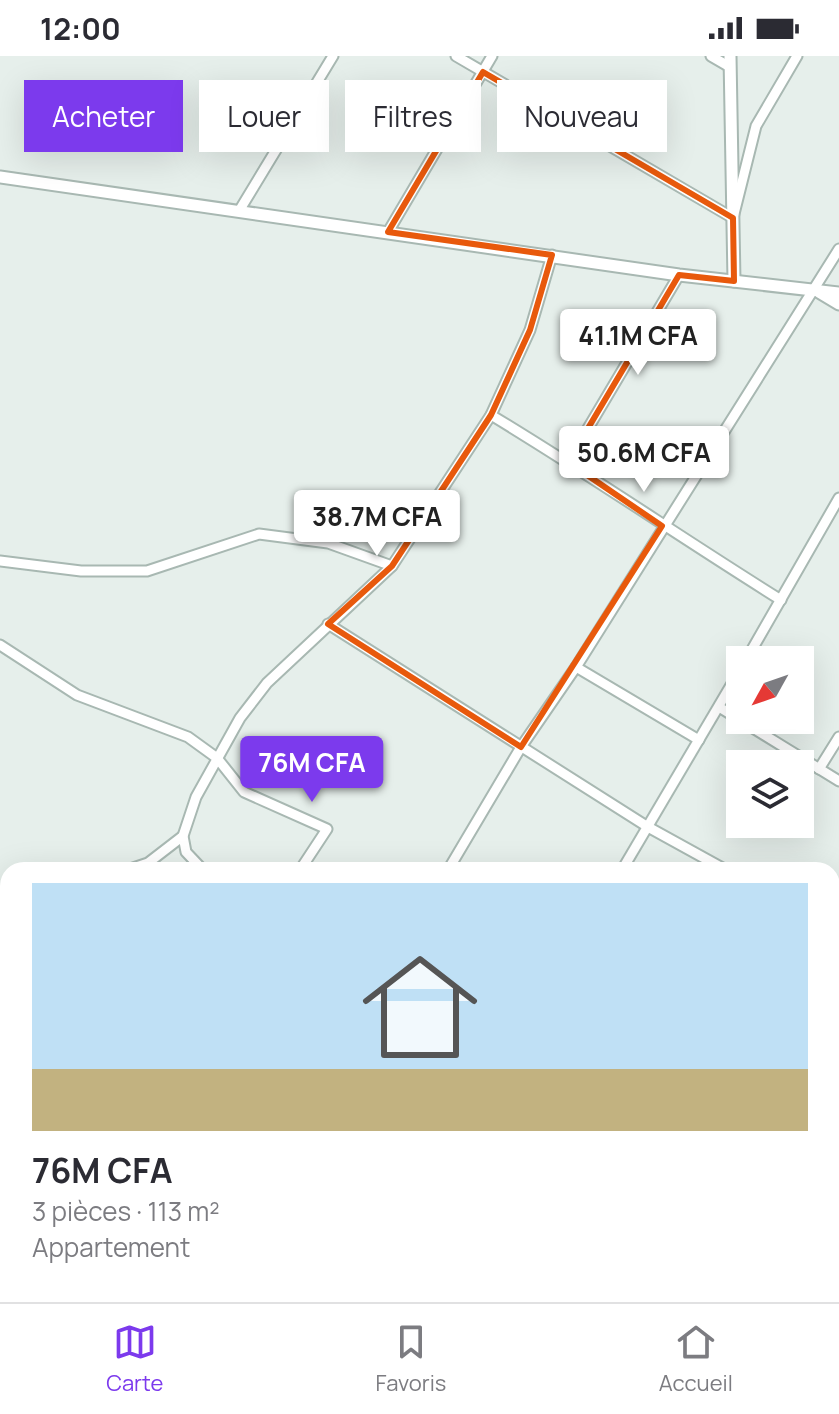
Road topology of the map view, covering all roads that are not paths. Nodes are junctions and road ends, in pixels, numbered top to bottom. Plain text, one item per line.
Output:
1 (333, 56) edge
2 (456, 56) edge
3 (492, 56) edge
4 (711, 56) edge
5 (797, 56) edge
6 (730, 62) edge
7 (483, 72) junction
8 (0, 177) edge
9 (239, 211) junction
10 (733, 218) junction
11 (388, 232) junction
12 (839, 249) edge
13 (552, 255) junction
14 (679, 275) junction
15 (734, 281) junction
16 (814, 289) junction
17 (839, 293) edge
18 (839, 304) edge
19 (491, 415) junction
20 (568, 462) junction
21 (839, 498) edge
22 (662, 526) junction
23 (0, 561) edge
24 (392, 566) junction
25 (781, 600) junction
26 (328, 624) junction
27 (0, 645) edge
28 (754, 646) edge
29 (576, 667) junction
30 (726, 695) edge
31 (719, 707) junction
32 (839, 737) edge
33 (699, 740) junction
34 (521, 747) junction
35 (217, 758) junction
36 (819, 769) junction
37 (839, 781) edge
38 (648, 827) junction
39 (183, 836) junction
40 (149, 862) edge
41 (195, 862) edge
42 (305, 862) edge
43 (453, 862) edge
44 (627, 862) edge
45 (711, 862) edge

1 - 9 street
2 - 7 street
3 - 7 street
4 - 6 street
5 - 10 street
6 - 10 street
7 - 10 street
7 - 11 street
8 - 9 street
9 - 11 street
10 - 15 street
11 - 13 street
12 - 16 street
13 - 14 street
13 - 19 street
14 - 15 street
14 - 20 street
15 - 16 street
16 - 17 street
16 - 18 street
16 - 22 street
19 - 20 street
19 - 24 street
20 - 22 street
21 - 25 street
22 - 25 street
22 - 29 street
23 - 24 street
24 - 26 street
25 - 28 street
26 - 34 street
26 - 35 street
27 - 35 street
29 - 33 street
29 - 34 street
30 - 31 street
31 - 33 street
31 - 36 street
32 - 36 street
33 - 38 street
34 - 38 street
34 - 43 street
35 - 39 street
35 - 42 street
36 - 37 street
38 - 44 street
38 - 45 street
39 - 40 street
39 - 41 street

